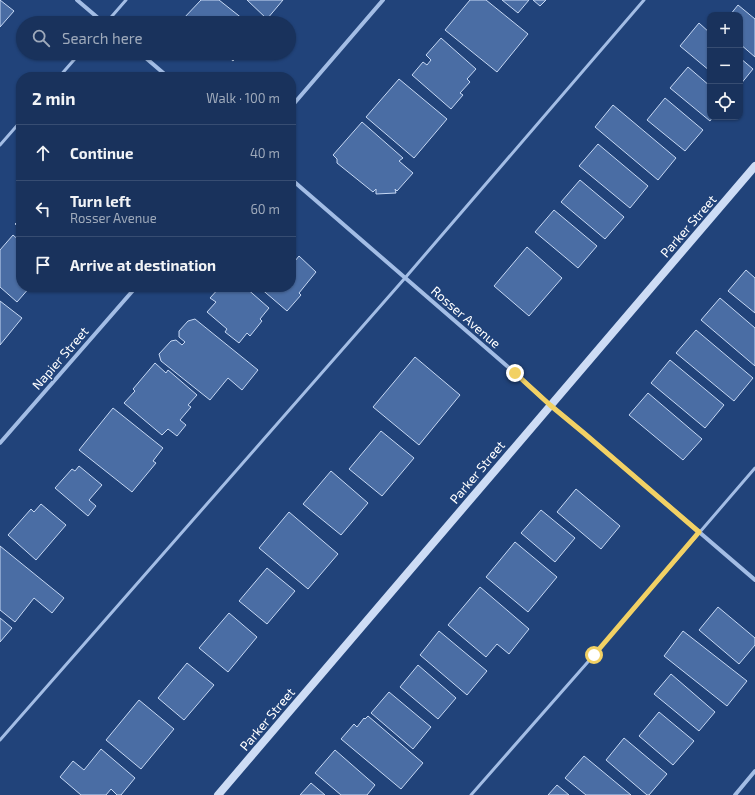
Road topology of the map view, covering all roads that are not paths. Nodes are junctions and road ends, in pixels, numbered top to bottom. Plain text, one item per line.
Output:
1 (77, 0) edge
2 (126, 0) edge
3 (384, 0) edge
4 (644, 0) edge
5 (96, 16) edge
6 (111, 16) edge
7 (74, 60) edge
8 (148, 60) edge
9 (63, 72) edge
10 (162, 72) edge
11 (296, 101) edge
12 (16, 126) edge
13 (0, 145) edge
14 (755, 166) edge
15 (296, 183) edge
16 (405, 278) junction
17 (132, 292) edge
18 (550, 405) junction
19 (0, 443) edge
20 (755, 468) edge
21 (699, 532) junction
22 (755, 580) edge
23 (0, 740) edge
24 (755, 771) edge
25 (218, 795) edge
26 (471, 795) edge
27 (735, 795) edge

1 - 5 street
2 - 6 lane
3 - 11 street
4 - 16 lane
7 - 9 lane
8 - 10 street
12 - 13 lane
14 - 18 street, Parker Street
15 - 16 street, Rosser Avenue
16 - 18 street, Rosser Avenue
16 - 23 lane
17 - 19 street, Napier Street
18 - 21 street, Rosser Avenue
18 - 25 street, Parker Street
20 - 21 lane
21 - 22 street, Rosser Avenue
21 - 26 lane
24 - 27 street

